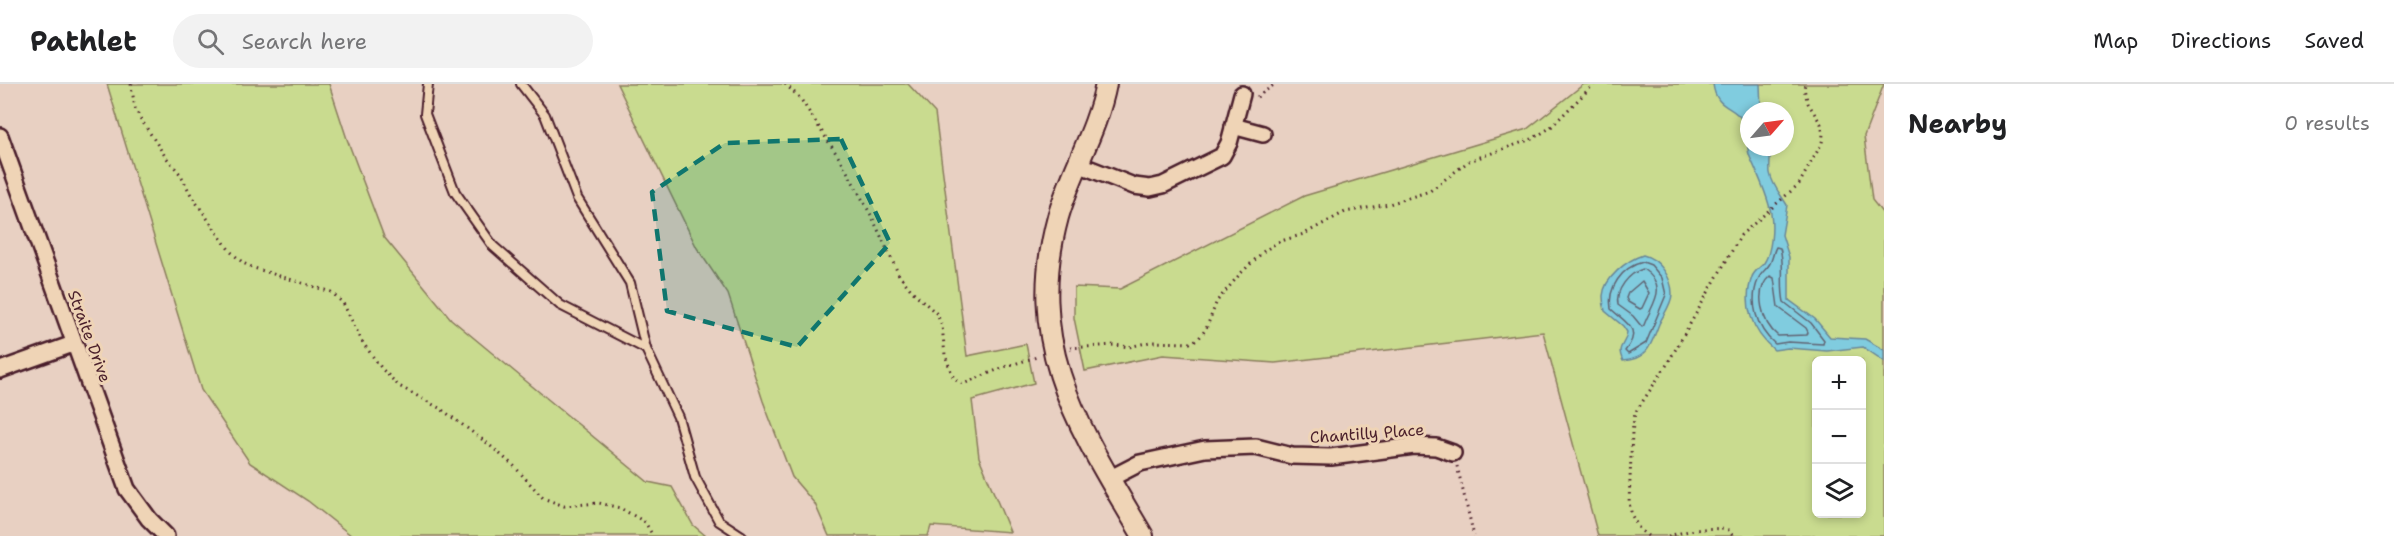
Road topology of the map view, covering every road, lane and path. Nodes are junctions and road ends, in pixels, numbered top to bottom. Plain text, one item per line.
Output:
1 (131, 84) edge
2 (428, 84) edge
3 (521, 84) edge
4 (785, 84) edge
5 (1106, 84) edge
6 (1275, 84) edge
7 (1594, 84) edge
8 (1805, 84) edge
9 (1242, 94) joint
10 (1233, 126) junction
11 (1263, 134) dead end
12 (0, 136) edge
13 (1078, 164) junction
14 (73, 344) junction
15 (646, 349) junction
16 (1054, 352) junction
17 (0, 370) edge
18 (1453, 453) joint
19 (1109, 479) junction
20 (166, 536) edge
21 (652, 536) edge
22 (742, 536) edge
23 (1143, 536) edge
24 (1474, 536) edge
25 (1648, 536) edge
26 (1668, 536) edge
27 (1733, 536) edge

1 - 21 path
2 - 15 lane
3 - 15 lane
4 - 16 path
5 - 13 street
6 - 9 path
7 - 16 path
8 - 25 path
9 - 10 street
10 - 11 street
10 - 13 street
12 - 14 street, Straite Drive
13 - 16 street
14 - 17 street
14 - 20 street, Straite Drive
15 - 22 lane
16 - 19 street
18 - 19 street, Chantilly Place
18 - 24 path
19 - 23 street
26 - 27 path

